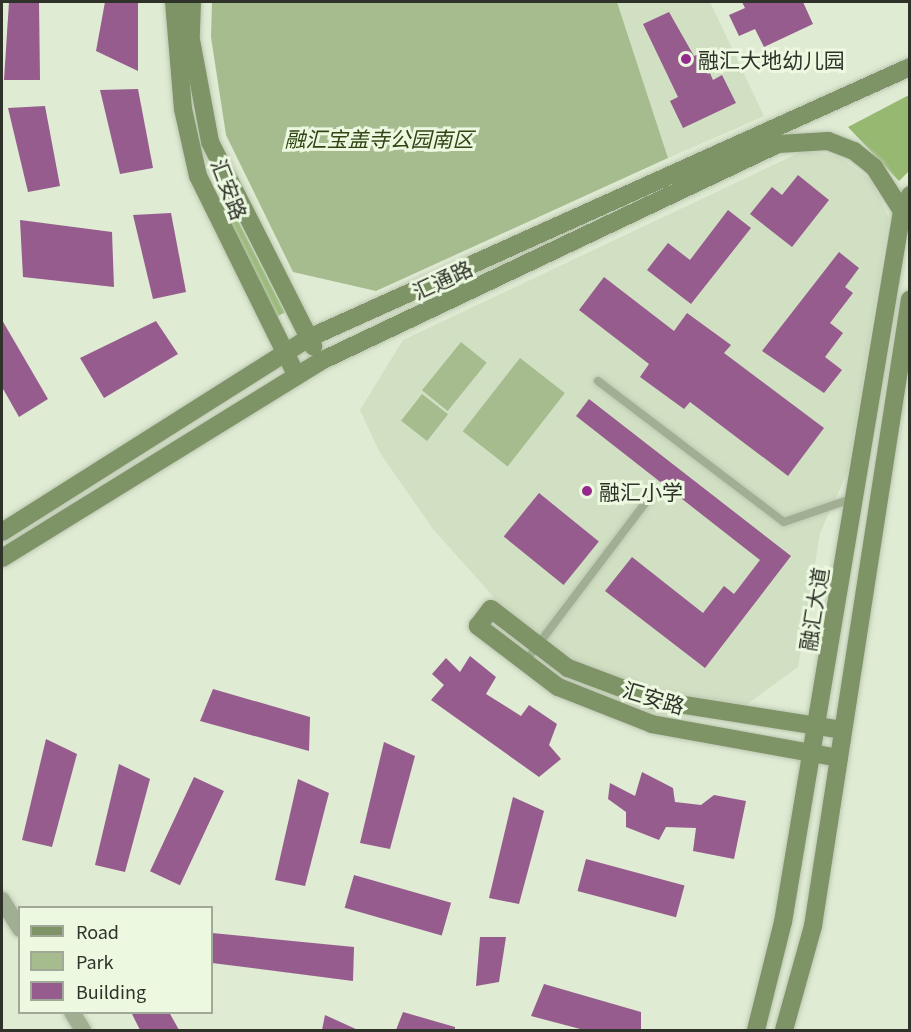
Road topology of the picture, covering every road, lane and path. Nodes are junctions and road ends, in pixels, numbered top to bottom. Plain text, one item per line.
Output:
1 (174, 2) edge
2 (192, 2) edge
3 (909, 67) edge
4 (906, 203) edge
5 (909, 299) edge
6 (309, 338) junction
7 (284, 353) junction
8 (321, 361) junction
9 (297, 376) junction
10 (598, 381) dead end
11 (650, 497) dead end
12 (854, 497) junction
13 (2, 532) edge
14 (2, 558) edge
15 (537, 645) junction
16 (525, 662) junction
17 (816, 726) junction
18 (843, 730) junction
19 (812, 753) junction
20 (839, 758) junction
21 (2, 900) edge
22 (18, 926) edge
23 (73, 1014) edge
24 (83, 1030) edge
25 (756, 1030) edge
26 (784, 1030) edge

1 - 7 main road, 汇安路
2 - 6 main road, 汇安路
3 - 6 main road, 汇通路
4 - 8 main road, 汇通路
4 - 12 main road, 融汇大道
5 - 18 main road
6 - 7 main road, 汇通路
6 - 8 main road, 汇安路
7 - 9 main road, 汇安路
7 - 13 main road, 汇通路
8 - 9 main road, 汇通路
9 - 14 main road, 汇通路
10 - 12 lane
11 - 15 lane
12 - 17 main road, 融汇大道
15 - 16 lane
15 - 16 main road, 汇安路
15 - 17 main road, 汇安路
16 - 19 main road, 汇安路
17 - 18 main road, 汇安路
17 - 19 main road, 融汇大道
18 - 20 main road
19 - 20 main road, 汇安路
19 - 25 main road, 融汇大道
20 - 26 main road
21 - 22 street
23 - 24 street

